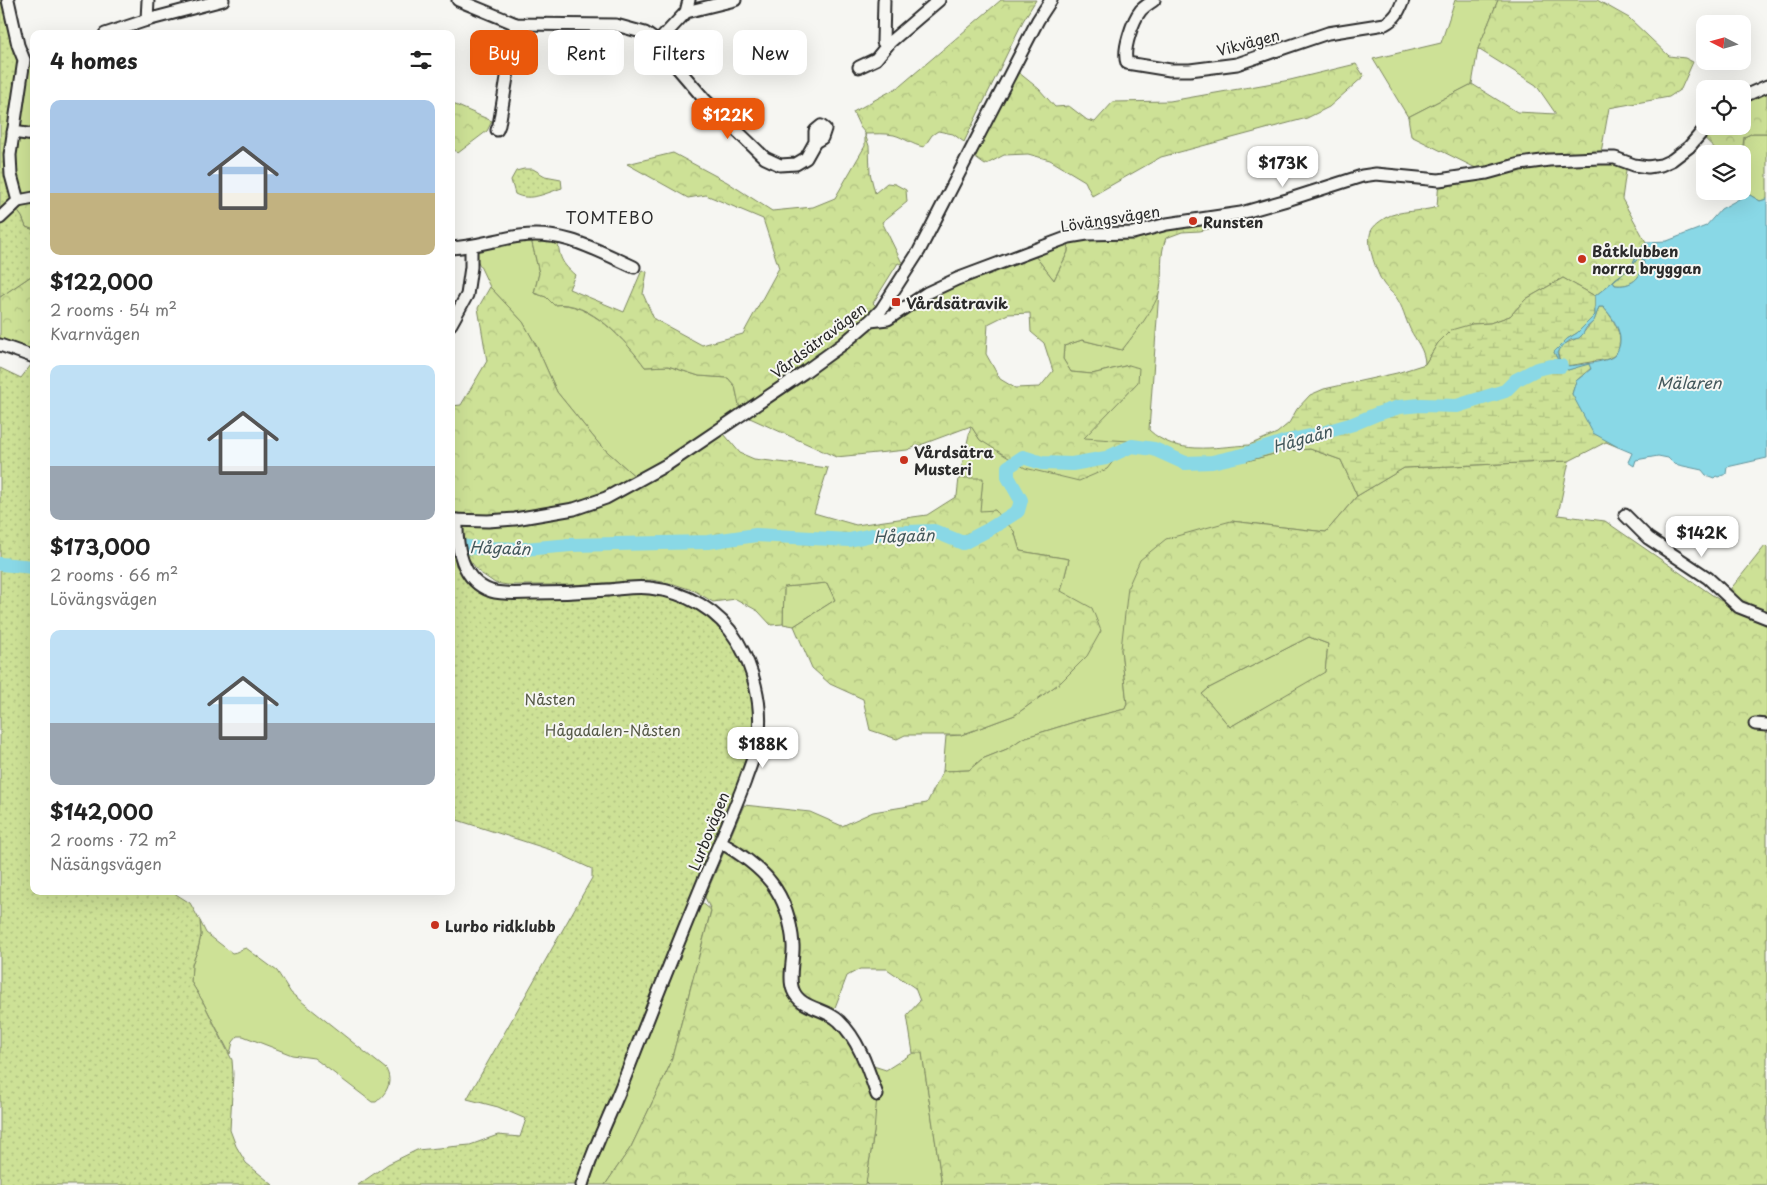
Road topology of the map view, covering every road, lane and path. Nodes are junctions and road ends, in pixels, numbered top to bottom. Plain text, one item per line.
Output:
1 (8, 0) edge
2 (148, 0) edge
3 (223, 0) edge
4 (458, 0) edge
5 (688, 0) edge
6 (735, 0) edge
7 (884, 0) edge
8 (939, 0) edge
9 (1051, 0) edge
10 (1154, 0) edge
11 (1403, 0) edge
12 (686, 12) junction
13 (148, 20) junction
14 (516, 24) junction
15 (117, 30) edge
16 (636, 30) edge
17 (669, 30) edge
18 (890, 42) junction
19 (29, 58) edge
20 (859, 67) dead end
21 (684, 75) edge
22 (1767, 86) edge
23 (1751, 93) edge
24 (497, 130) dead end
25 (13, 132) junction
26 (30, 134) edge
27 (1699, 135) edge
28 (815, 142) dead end
29 (30, 199) edge
30 (18, 201) junction
31 (0, 218) edge
32 (471, 247) junction
33 (455, 248) edge
34 (634, 268) dead end
35 (455, 315) edge
36 (870, 321) junction
37 (0, 345) edge
38 (30, 356) edge
39 (1625, 516) dead end
40 (455, 520) edge
41 (455, 528) edge
42 (1767, 618) edge
43 (720, 842) junction
44 (877, 1095) dead end
45 (582, 1185) edge

1 - 19 street
2 - 13 street
3 - 13 street
4 - 14 street
5 - 12 street
6 - 12 street
7 - 18 street
8 - 18 street
9 - 36 street, Vårdsätravägen
10 - 11 street, Vikvägen
12 - 17 street
13 - 15 street
14 - 16 street
14 - 24 street
18 - 20 street
19 - 25 street
21 - 28 street
22 - 23 street
25 - 26 street
25 - 30 street
27 - 36 street, Lövängsvägen
29 - 30 street
30 - 31 street
32 - 33 street
32 - 34 street
32 - 35 street
36 - 40 street, Vårdsätravägen
37 - 38 street
39 - 42 street
41 - 43 street, Lurbovägen
43 - 44 street
43 - 45 street, Lurbovägen

